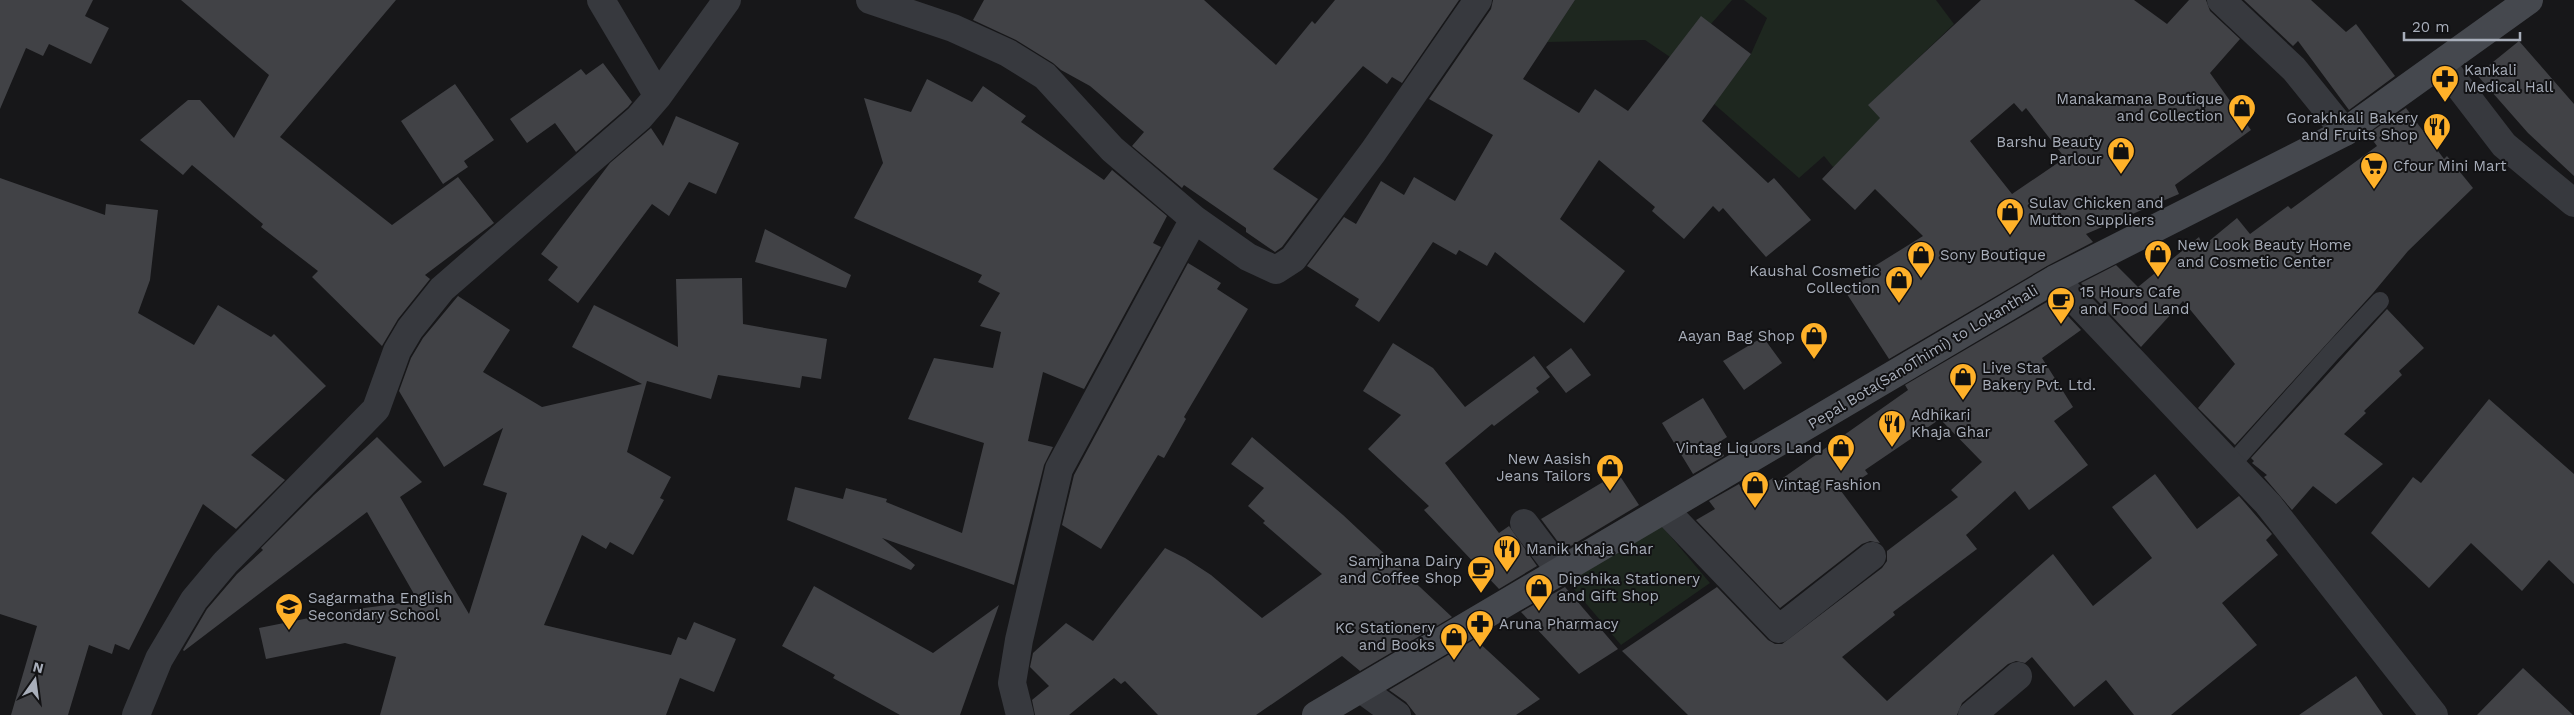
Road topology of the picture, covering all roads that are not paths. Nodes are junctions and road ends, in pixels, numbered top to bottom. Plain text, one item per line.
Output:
1 (601, 0) edge
2 (727, 0) edge
3 (870, 0) edge
4 (1478, 0) edge
5 (2221, 0) edge
6 (2529, 0) edge
7 (2441, 63) junction
8 (658, 96) junction
9 (2345, 132) junction
10 (2574, 203) edge
11 (1194, 219) junction
12 (2055, 279) junction
13 (2380, 301) dead end
14 (2231, 465) junction
15 (1665, 510) junction
16 (1524, 523) dead end
17 (1872, 556) dead end
18 (1561, 572) junction
19 (2018, 676) dead end
20 (1361, 688) junction
21 (136, 715) edge
22 (1020, 715) edge
23 (1316, 715) edge
24 (1397, 715) edge
25 (1972, 715) edge
26 (2434, 715) edge

1 - 8 street
2 - 8 street
3 - 11 street
4 - 11 street
5 - 9 street
6 - 7 main road, Pepal Bota(SanoThimi) to Lokanthali
7 - 9 main road, Pepal Bota(SanoThimi) to Lokanthali
7 - 10 street
8 - 21 street
9 - 12 main road, Pepal Bota(SanoThimi) to Lokanthali
11 - 22 street
12 - 14 street
12 - 15 main road, Pepal Bota(SanoThimi) to Lokanthali
13 - 14 lane
14 - 26 street
15 - 17 street
15 - 18 main road, Pepal Bota(SanoThimi) to Lokanthali
16 - 18 street
18 - 20 main road, Pepal Bota(SanoThimi) to Lokanthali
19 - 25 street
20 - 23 main road, Pepal Bota(SanoThimi) to Lokanthali
20 - 24 street

